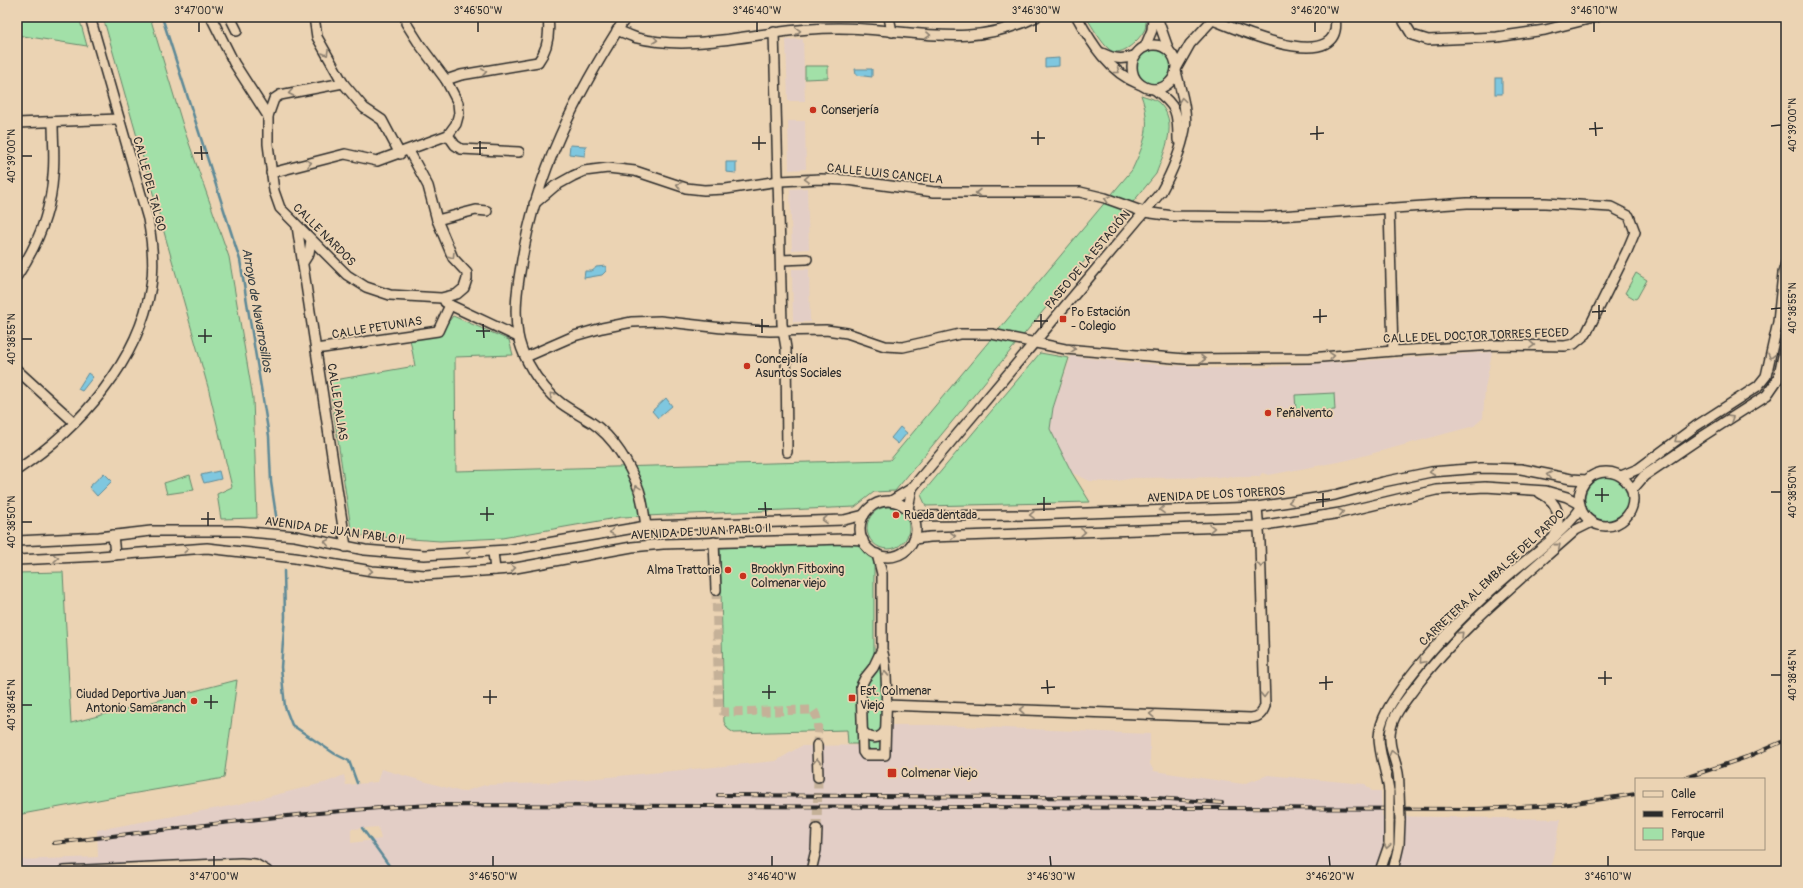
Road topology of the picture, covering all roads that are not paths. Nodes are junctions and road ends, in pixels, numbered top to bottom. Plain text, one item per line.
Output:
1 (90, 17) edge
2 (211, 17) edge
3 (230, 17) edge
4 (314, 17) edge
5 (406, 17) edge
6 (548, 17) edge
7 (626, 17) edge
8 (889, 17) edge
9 (1036, 17) edge
10 (1077, 17) edge
11 (1153, 17) edge
12 (1157, 17) edge
13 (1335, 17) edge
14 (1403, 17) edge
15 (1597, 17) edge
16 (1214, 18) edge
17 (617, 30) junction
18 (237, 31) dead end
19 (774, 32) junction
20 (892, 32) junction
21 (1190, 44) junction
22 (1145, 47) junction
23 (1099, 51) junction
24 (1170, 52) junction
25 (1134, 56) junction
26 (1176, 70) junction
27 (446, 80) junction
28 (343, 83) junction
29 (1140, 84) junction
30 (1154, 89) junction
31 (268, 116) junction
32 (119, 119) junction
33 (52, 122) junction
34 (17, 123) edge
35 (448, 135) junction
36 (409, 151) junction
37 (519, 152) dead end
38 (1179, 152) junction
39 (400, 154) junction
40 (271, 173) junction
41 (542, 180) junction
42 (779, 180) junction
43 (556, 186) junction
44 (534, 204) junction
45 (1389, 208) junction
46 (487, 210) dead end
47 (1144, 212) junction
48 (437, 220) junction
49 (297, 226) junction
50 (309, 239) junction
51 (301, 245) junction
52 (320, 249) junction
53 (306, 257) junction
54 (807, 259) dead end
55 (781, 260) junction
56 (1786, 263) edge
57 (17, 276) edge
58 (441, 298) junction
59 (450, 305) junction
60 (516, 320) junction
61 (500, 328) junction
62 (783, 331) junction
63 (518, 337) junction
64 (1035, 342) junction
65 (1786, 342) edge
66 (316, 349) junction
67 (1393, 350) junction
68 (526, 357) junction
69 (17, 370) edge
70 (74, 422) junction
71 (787, 452) dead end
72 (17, 470) edge
73 (1621, 476) junction
74 (1587, 480) junction
75 (912, 488) junction
76 (1529, 489) junction
77 (1632, 490) junction
78 (891, 501) junction
79 (1580, 506) junction
80 (1257, 507) junction
81 (911, 513) junction
82 (864, 515) junction
83 (1592, 522) junction
84 (646, 526) junction
85 (1259, 526) junction
86 (113, 535) junction
87 (1554, 538) junction
88 (914, 539) junction
89 (863, 540) junction
90 (17, 541) edge
91 (714, 542) junction
92 (346, 547) junction
93 (493, 552) junction
94 (877, 554) junction
95 (115, 555) junction
96 (889, 556) junction
97 (17, 560) edge
98 (495, 570) junction
99 (882, 574) junction
100 (716, 590) tunnel mouth
101 (882, 650) junction
102 (886, 705) junction
103 (862, 730) junction
104 (885, 731) junction
105 (817, 745) tunnel mouth
106 (818, 777) tunnel mouth
107 (817, 829) tunnel mouth
108 (266, 870) edge
109 (63, 871) edge
110 (811, 871) edge
111 (1380, 871) edge
112 (1393, 871) edge

1 - 32 street, CALLE DEL TALGO
2 - 31 street, CALLE NARDOS
3 - 18 street
4 -> 28 street
5 - 27 street
27 -> 6 street
7 - 17 street
8 - 20 street
20 -> 9 street
10 - 23 street
11 - 22 street
12 - 24 street
13 - 16 street
14 - 15 street
16 - 21 street
17 -> 19 street
17 - 41 street
19 -> 20 street
19 - 42 street
21 - 24 street
21 - 26 street
22 - 24 street
22 - 25 street
23 - 25 street
23 -> 29 street
24 - 26 street
25 - 29 street
26 - 30 street
38 -> 26 street, PASEO DE LA ESTACIÓN
27 - 35 street
28 -> 31 street, CALLE NARDOS
28 - 39 street
29 - 30 street
30 - 38 street, PASEO DE LA ESTACIÓN
31 - 40 street, CALLE NARDOS
32 - 33 street
32 - 70 street, CALLE DEL TALGO
33 - 34 street
33 - 57 street
35 - 36 street
35 - 37 street
36 - 39 street
36 - 48 street
38 - 47 street, PASEO DE LA ESTACIÓN
40 -> 39 street
40 - 49 street, CALLE NARDOS
41 - 43 street
41 - 44 street
42 -> 43 street, CALLE LUIS CANCELA
47 -> 42 street, CALLE LUIS CANCELA
42 - 55 street
43 - 44 street, CALLE LUIS CANCELA
44 - 60 street
45 - 47 street, CALLE DEL DOCTOR TORRES FECED
45 - 67 street
67 -> 45 street, CALLE DEL DOCTOR TORRES FECED
46 - 48 street
47 - 64 street, PASEO DE LA ESTACIÓN
48 -> 58 street
49 - 50 street, CALLE NARDOS
49 - 51 street, CALLE DALIAS
50 - 51 street
50 - 52 street, CALLE NARDOS
50 - 53 street, CALLE DALIAS
51 - 53 street, CALLE DALIAS
52 - 53 street
52 - 58 street, CALLE NARDOS
53 - 66 street, CALLE DALIAS
54 - 55 street
55 - 62 street
56 -> 73 street
58 - 59 street
59 - 61 street
59 - 66 street, CALLE PETUNIAS
60 - 61 street
60 - 63 street
61 - 63 street
62 - 64 street, CALLE DEL DOCTOR TORRES FECED
62 - 68 street, CALLE DEL DOCTOR TORRES FECED
62 - 71 street
63 - 68 street
64 -> 67 street, CALLE DEL DOCTOR TORRES FECED
64 - 75 street, PASEO DE LA ESTACIÓN
77 -> 65 street
66 - 92 street, CALLE DALIAS
84 -> 68 street
69 - 70 street
70 - 72 street, CALLE DEL TALGO
73 - 74 street
73 - 77 street
74 - 79 street
74 -> 80 street, AVENIDA DE LOS TOREROS
75 - 78 street, PASEO DE LA ESTACIÓN
75 - 81 street, PASEO DE LA ESTACIÓN
76 - 79 street
85 -> 76 street
76 - 87 street
77 - 83 street
78 - 81 street
78 - 82 street
79 - 83 street
79 - 87 street, CARRETERA AL EMBALSE DEL PARDO
80 -> 81 street, AVENIDA DE LOS TOREROS
80 - 85 street
81 - 88 street
82 -> 84 street, AVENIDA DE JUAN PABLO II
82 - 89 street
112 -> 83 street, CARRETERA AL EMBALSE DEL PARDO, bridge
84 -> 93 street, AVENIDA DE JUAN PABLO II
88 -> 85 street
85 -> 102 street
86 - 90 street, AVENIDA DE JUAN PABLO II
92 -> 86 street, AVENIDA DE JUAN PABLO II
86 - 95 street
87 -> 111 street, CARRETERA AL EMBALSE DEL PARDO, bridge
88 - 96 street
89 - 91 street, AVENIDA DE JUAN PABLO II
89 - 94 street
98 -> 91 street, AVENIDA DE JUAN PABLO II
91 - 100 street
93 -> 92 street, AVENIDA DE JUAN PABLO II
93 - 98 street
94 - 96 street
94 - 99 street
97 -> 95 street, AVENIDA DE JUAN PABLO II
95 -> 98 street, AVENIDA DE JUAN PABLO II
96 - 99 street
99 - 101 street
102 -> 101 street
101 - 103 street
102 - 104 street
103 - 104 street
103 - 104 street
106 -> 105 street
107 - 110 street
108 - 109 street

